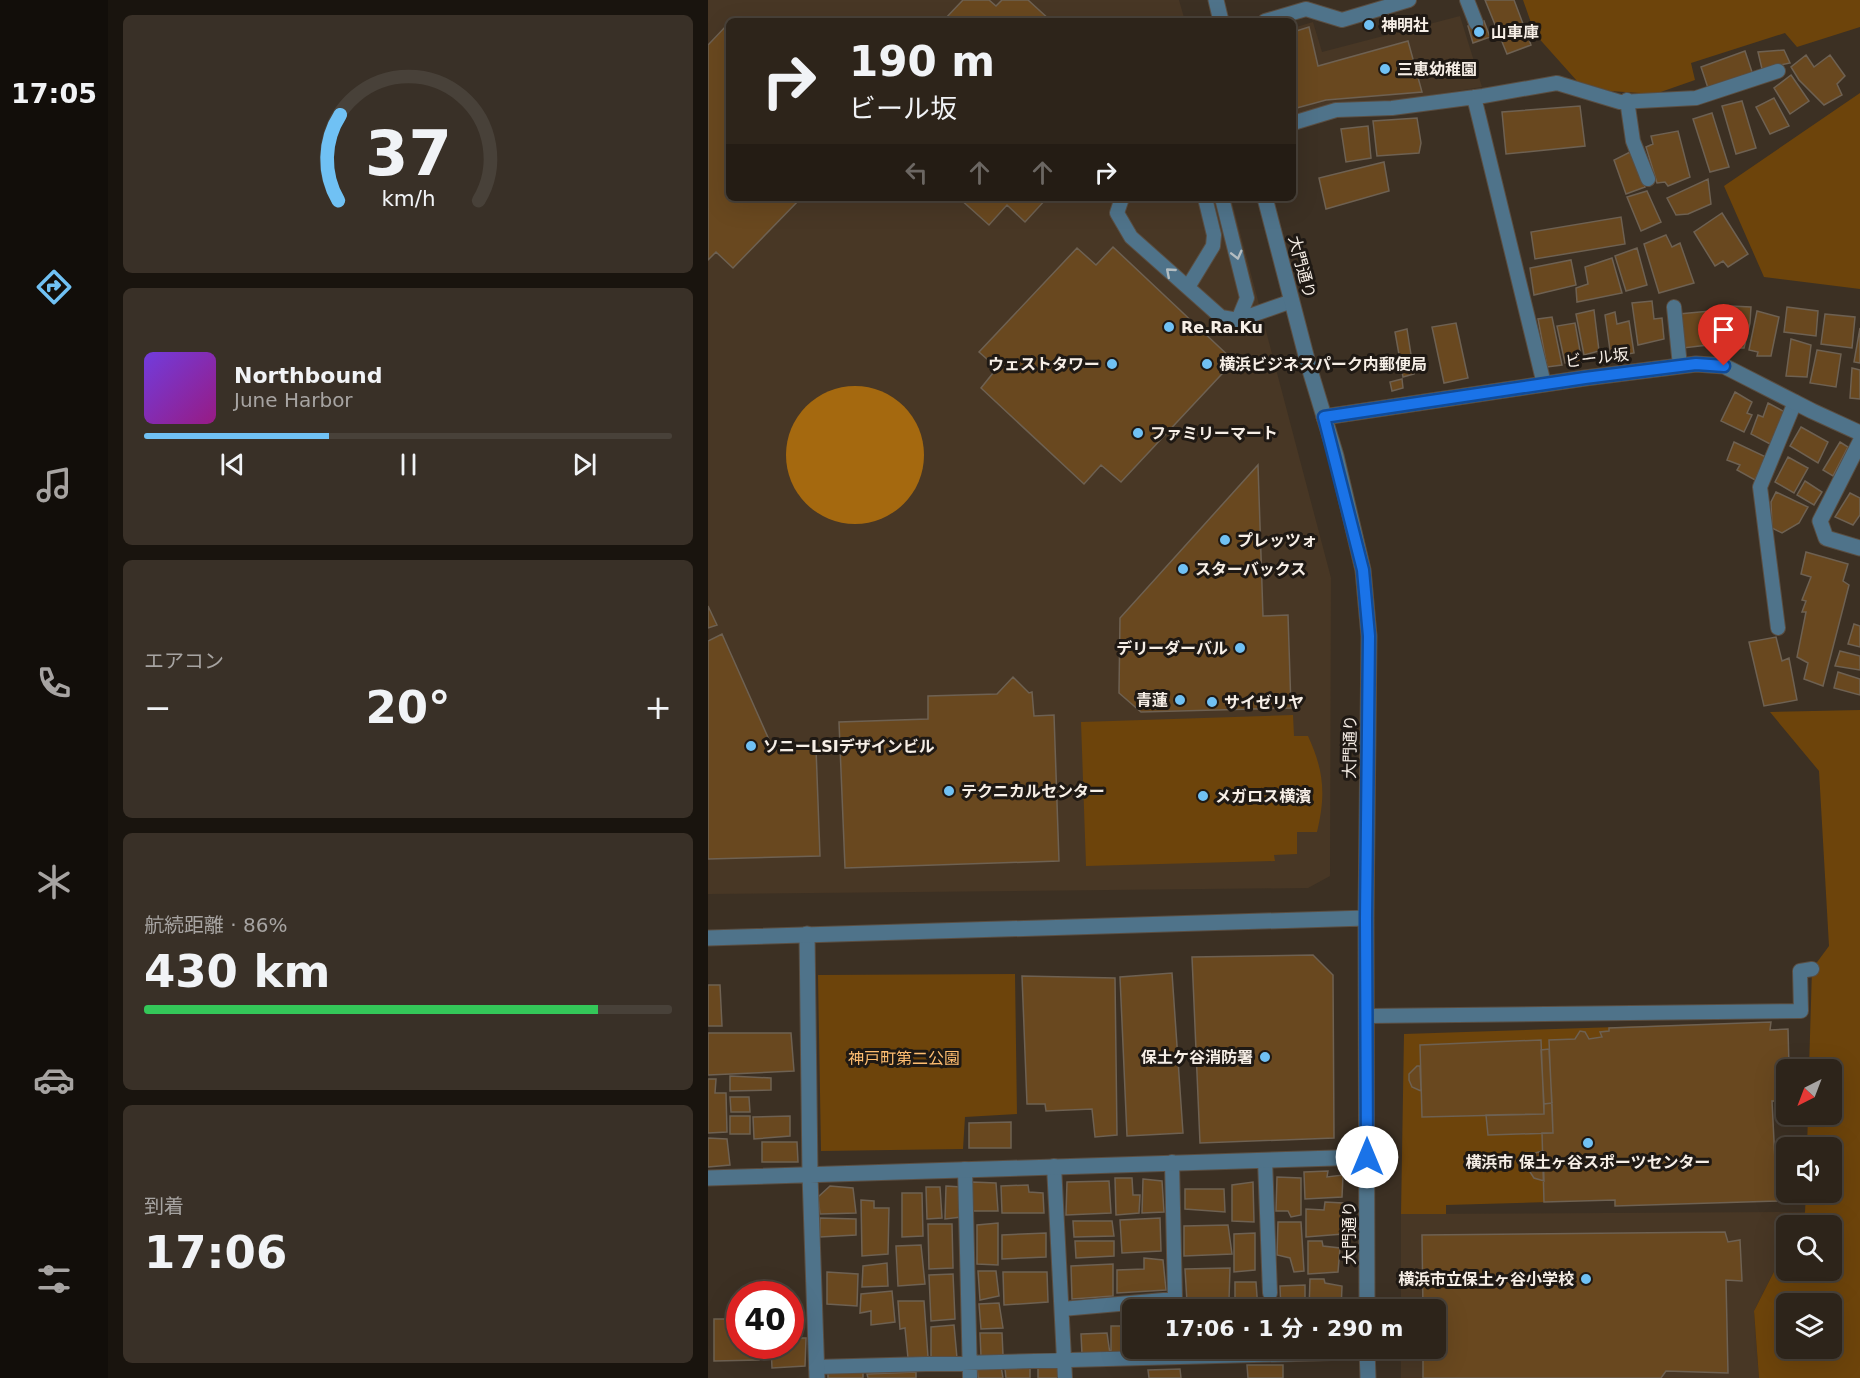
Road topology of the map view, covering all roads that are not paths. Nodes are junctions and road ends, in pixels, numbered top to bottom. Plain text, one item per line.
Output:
1 (1216, 0) edge
2 (1409, 0) edge
3 (1467, 0) edge
4 (1220, 18) edge
5 (1275, 18) edge
6 (1476, 23) dead end
7 (1778, 70) dead end
8 (1474, 98) junction
9 (1627, 100) junction
10 (1296, 122) edge
11 (1648, 179) dead end
12 (1121, 201) edge
13 (1206, 201) edge
14 (1223, 201) edge
15 (1266, 201) edge
16 (1188, 287) junction
17 (1292, 302) junction
18 (1674, 307) dead end
19 (1238, 320) junction
20 (1680, 366) junction
21 (1544, 384) junction
22 (1795, 402) junction
23 (1324, 417) junction
24 (1860, 433) edge
25 (1860, 442) edge
26 (1860, 548) edge
27 (1778, 628) dead end
28 (1366, 918) junction
29 (807, 934) junction
30 (708, 938) edge
31 (1812, 969) dead end
32 (1367, 1016) junction
33 (1367, 1157) junction
34 (1265, 1160) junction
35 (1172, 1162) junction
36 (1054, 1166) junction
37 (965, 1169) junction
38 (810, 1175) junction
39 (708, 1178) edge
40 (1270, 1293) dead end
41 (1367, 1299) edge
42 (1062, 1309) junction
43 (1122, 1359) edge
44 (1367, 1359) edge
45 (1064, 1361) junction
46 (970, 1371) edge
47 (817, 1372) edge
48 (1065, 1378) edge
49 (1368, 1378) edge

1 - 4 street
2 - 5 lane
3 - 6 lane
7 - 9 lane
8 - 9 lane
8 - 10 lane
8 - 21 lane
9 - 11 lane
16 -> 12 lane
13 - 16 lane
14 -> 19 lane
15 - 17 street, 大門通り
16 - 19 lane
17 - 19 lane
17 - 23 street, 大門通り
18 - 20 lane
20 - 21 street, ビール坂
20 - 22 street, ビール坂
21 - 23 street, ビール坂
22 - 24 street, ビール坂
22 - 27 lane
23 - 28 street, 大門通り
25 - 26 street
28 - 29 street
28 - 32 street, 大門通り
29 - 30 street
29 - 38 street
31 - 32 lane
32 - 33 street, 大門通り
33 - 34 street
33 - 41 street, 大門通り
34 - 35 street
34 - 40 lane
35 - 36 street
35 - 42 lane
36 - 37 street
36 - 42 lane
37 - 38 street
37 - 46 lane
38 - 39 street
38 - 47 street
42 - 45 lane
43 - 45 lane
44 - 49 street
45 - 46 lane
45 - 48 lane
46 - 47 lane

